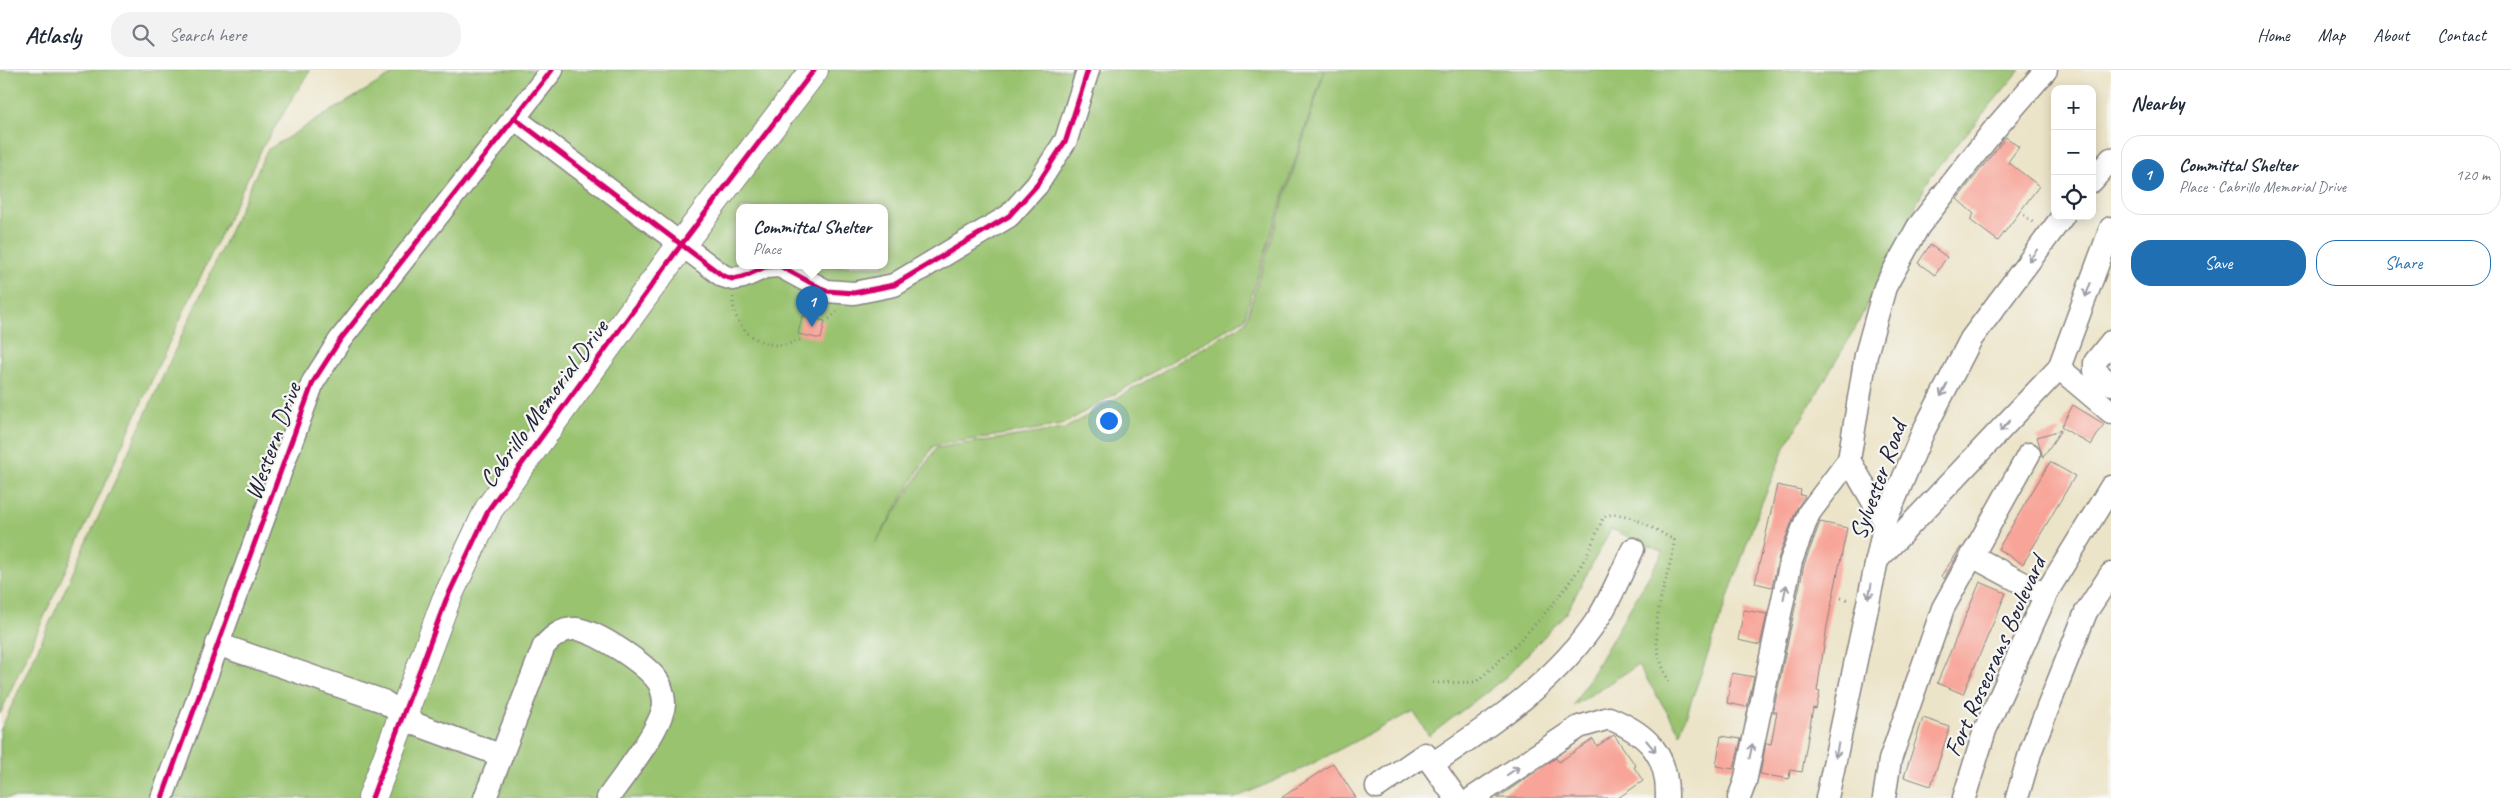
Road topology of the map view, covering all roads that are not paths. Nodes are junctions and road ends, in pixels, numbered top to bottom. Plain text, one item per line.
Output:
1 (552, 70) edge
2 (814, 70) edge
3 (1088, 70) edge
4 (2046, 70) edge
5 (514, 118) junction
6 (2111, 159) edge
7 (2096, 176) edge
8 (2060, 220) edge
9 (2111, 228) edge
10 (682, 245) junction
11 (760, 269) edge
12 (786, 269) edge
13 (2111, 342) edge
14 (2059, 368) junction
15 (2111, 384) edge
16 (2111, 412) edge
17 (2029, 454) dead end
18 (1849, 460) junction
19 (2111, 487) edge
20 (1885, 522) junction
21 (1633, 549) dead end
22 (1972, 556) junction
23 (1877, 560) junction
24 (2111, 574) edge
25 (2045, 596) junction
26 (217, 644) junction
27 (403, 714) junction
28 (500, 755) junction
29 (1432, 764) junction
30 (1377, 787) dead end
31 (162, 798) edge
32 (372, 798) edge
33 (485, 798) edge
34 (608, 798) edge
35 (1456, 798) edge
36 (1472, 798) edge
37 (1667, 798) edge
38 (1739, 798) edge
39 (1827, 798) edge
40 (1884, 798) edge
41 (1964, 798) edge
42 (2017, 798) edge

1 - 5 street, Western Drive
2 - 10 main road, Cabrillo Memorial Drive
3 - 12 street
4 - 18 street
5 - 10 street
5 - 26 street, Western Drive
6 - 7 street
8 -> 20 street, Sylvester Road
9 -> 14 street
10 - 11 street
10 - 27 main road, Cabrillo Memorial Drive
13 - 15 street
14 - 16 street
14 -> 23 street
17 - 22 street
18 - 20 street
38 -> 18 street
19 - 25 street, Fort Rosecrans Boulevard
20 - 23 street, Sylvester Road
21 - 29 street
22 - 25 street
22 - 40 street
23 -> 39 street, Sylvester Road
24 - 42 street
25 - 41 street, Fort Rosecrans Boulevard
26 - 27 street
26 - 31 street, Western Drive
27 - 28 street
27 - 32 main road, Cabrillo Memorial Drive
28 - 33 street
28 - 34 street
29 - 30 street
29 - 35 street
36 -> 37 street

